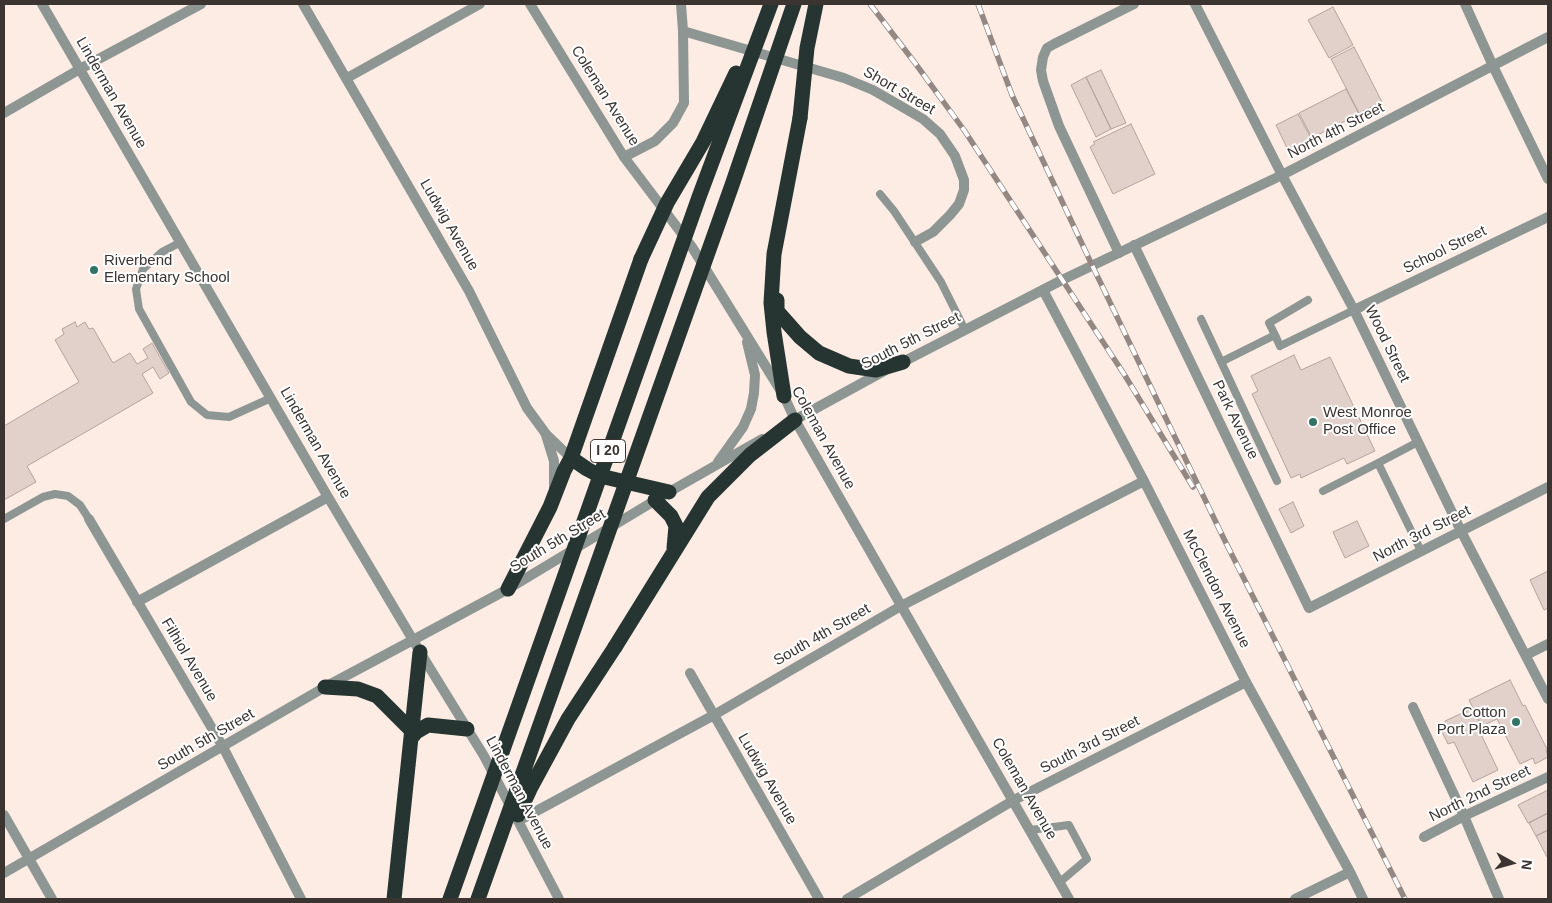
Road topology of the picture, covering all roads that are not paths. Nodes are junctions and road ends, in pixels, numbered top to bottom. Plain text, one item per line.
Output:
1 (42, 4) edge
2 (202, 4) edge
3 (303, 4) edge
4 (480, 4) edge
5 (530, 4) edge
6 (681, 4) edge
7 (770, 4) edge
8 (794, 4) edge
9 (816, 4) edge
10 (1134, 4) edge
11 (1196, 4) edge
12 (1465, 4) edge
13 (683, 31) junction
14 (1548, 37) edge
15 (1493, 66) junction
16 (80, 69) junction
17 (347, 78) junction
18 (4, 113) edge
19 (624, 157) junction
20 (1282, 175) junction
21 (1548, 179) edge
22 (880, 194) dead end
23 (1548, 217) edge
24 (181, 242) junction
25 (915, 242) junction
26 (1134, 245) junction
27 (1119, 253) junction
28 (774, 254) junction
29 (1043, 290) junction
30 (1308, 300) dead end
31 (1354, 310) junction
32 (1201, 319) dead end
33 (965, 330) junction
34 (745, 334) junction
35 (1275, 335) junction
36 (902, 362) junction
37 (1221, 362) junction
38 (784, 396) junction
39 (270, 398) junction
40 (795, 420) junction
41 (546, 434) junction
42 (1418, 442) junction
43 (571, 458) junction
44 (1378, 463) junction
45 (716, 465) junction
46 (1277, 480) dead end
47 (1144, 482) junction
48 (1548, 487) edge
49 (1323, 491) dead end
50 (669, 492) junction
51 (328, 496) junction
52 (554, 496) junction
53 (655, 500) junction
54 (4, 519) edge
55 (89, 519) joint
56 (1461, 531) junction
57 (1421, 551) junction
58 (673, 552) junction
59 (508, 589) junction
60 (137, 602) junction
61 (901, 606) junction
62 (1309, 608) joint
63 (1548, 644) edge
64 (417, 646) junction
65 (1526, 655) junction
66 (690, 673) dead end
67 (1246, 682) junction
68 (325, 687) junction
69 (1548, 699) edge
70 (1413, 707) dead end
71 (714, 715) junction
72 (467, 729) junction
73 (412, 734) junction
74 (223, 747) junction
75 (1548, 777) edge
76 (1014, 800) junction
77 (4, 815) edge
78 (1464, 816) junction
79 (518, 821) junction
80 (1030, 830) junction
81 (1424, 838) dead end
82 (29, 859) junction
83 (1350, 872) junction
84 (4, 873) edge
85 (1060, 882) junction
86 (479, 896) edge
87 (52, 899) edge
88 (301, 899) edge
89 (394, 899) edge
90 (450, 899) edge
91 (559, 899) edge
92 (819, 899) edge
93 (847, 899) edge
94 (1070, 899) edge
95 (1295, 899) edge
96 (1363, 899) edge
97 (1499, 899) edge

1 - 16 street, Linderman Avenue
2 - 16 street
3 - 17 street, Ludwig Avenue
4 - 17 street
5 - 19 street, Coleman Avenue
6 - 13 street
7 - 43 highway, bridge
7 - 90 highway, I 20, bridge
8 - 86 highway, I 20, bridge
9 - 28 highway, bridge
10 - 27 street
11 - 20 street, Wood Street
12 - 15 street
13 - 19 street
13 - 25 street, Short Street
14 - 15 street, North 4th Street
15 - 20 street, North 4th Street
15 - 21 street
16 - 18 street
16 - 24 street, Linderman Avenue
17 - 41 street, Ludwig Avenue
19 - 34 street, Coleman Avenue
20 - 26 street, North 4th Street
20 - 31 street, Wood Street
22 - 25 lane
23 - 31 street, School Street
24 - 39 street, Linderman Avenue
24 - 39 lane
25 - 33 lane
26 - 27 street, South 5th Street
26 - 62 street, Park Avenue
27 - 29 street, South 5th Street
28 - 36 highway
28 - 38 highway
29 - 33 street, South 5th Street
29 - 47 street, McClendon Avenue
30 - 35 lane
31 - 35 lane
31 - 42 street, Wood Street
32 - 37 lane
33 - 36 street, South 5th Street
34 - 38 street, Coleman Avenue
34 - 45 street
35 - 37 lane
36 - 40 street, South 5th Street
37 - 46 lane
38 - 40 street, Coleman Avenue
39 - 51 street, Linderman Avenue
40 - 45 street, South 5th Street
40 - 58 highway
40 - 61 street, Coleman Avenue
41 - 43 street, Ludwig Avenue
41 - 52 street
42 - 44 lane
42 - 56 street, Wood Street
43 - 50 highway
43 - 52 highway
44 - 49 lane
44 - 57 lane
45 - 50 street, South 5th Street
47 - 61 street, South 4th Street
47 - 67 street, McClendon Avenue
48 - 56 street, North 3rd Street
50 - 53 street, South 5th Street
51 - 60 street
51 - 64 street, Linderman Avenue
52 - 59 highway
53 - 58 highway
53 - 59 street, South 5th Street
54 - 55 lane
55 - 60 street, Filhiol Avenue
56 - 57 street, North 3rd Street
56 - 65 street, Wood Street
57 - 62 street, North 3rd Street
58 - 86 highway, bridge
59 - 64 street, South 5th Street
60 - 74 street, Filhiol Avenue
61 - 71 street, South 4th Street
61 - 76 street, Coleman Avenue
63 - 65 street
64 - 68 street, South 5th Street
64 - 72 street, Linderman Avenue
64 - 73 highway
65 - 69 street, Wood Street
66 - 71 street, Ludwig Avenue
67 - 76 street, South 3rd Street
67 - 83 street, McClendon Avenue
68 - 73 highway
68 - 74 street, South 5th Street
70 - 78 street
71 - 79 street, South 4th Street
71 - 92 street, Ludwig Avenue
72 - 73 highway
72 - 79 street, Linderman Avenue
73 - 89 highway
74 - 82 street, South 5th Street
74 - 88 street, Filhiol Avenue
75 - 78 street, North 2nd Street
76 - 80 street, Coleman Avenue
76 - 93 street, South 3rd Street
77 - 82 street
78 - 81 street, North 2nd Street
78 - 97 street
79 - 91 street, Linderman Avenue
80 - 85 street, Coleman Avenue
80 - 85 lane
82 - 84 street, South 5th Street
82 - 87 street
83 - 95 street
83 - 96 street, McClendon Avenue
85 - 94 street, Coleman Avenue

